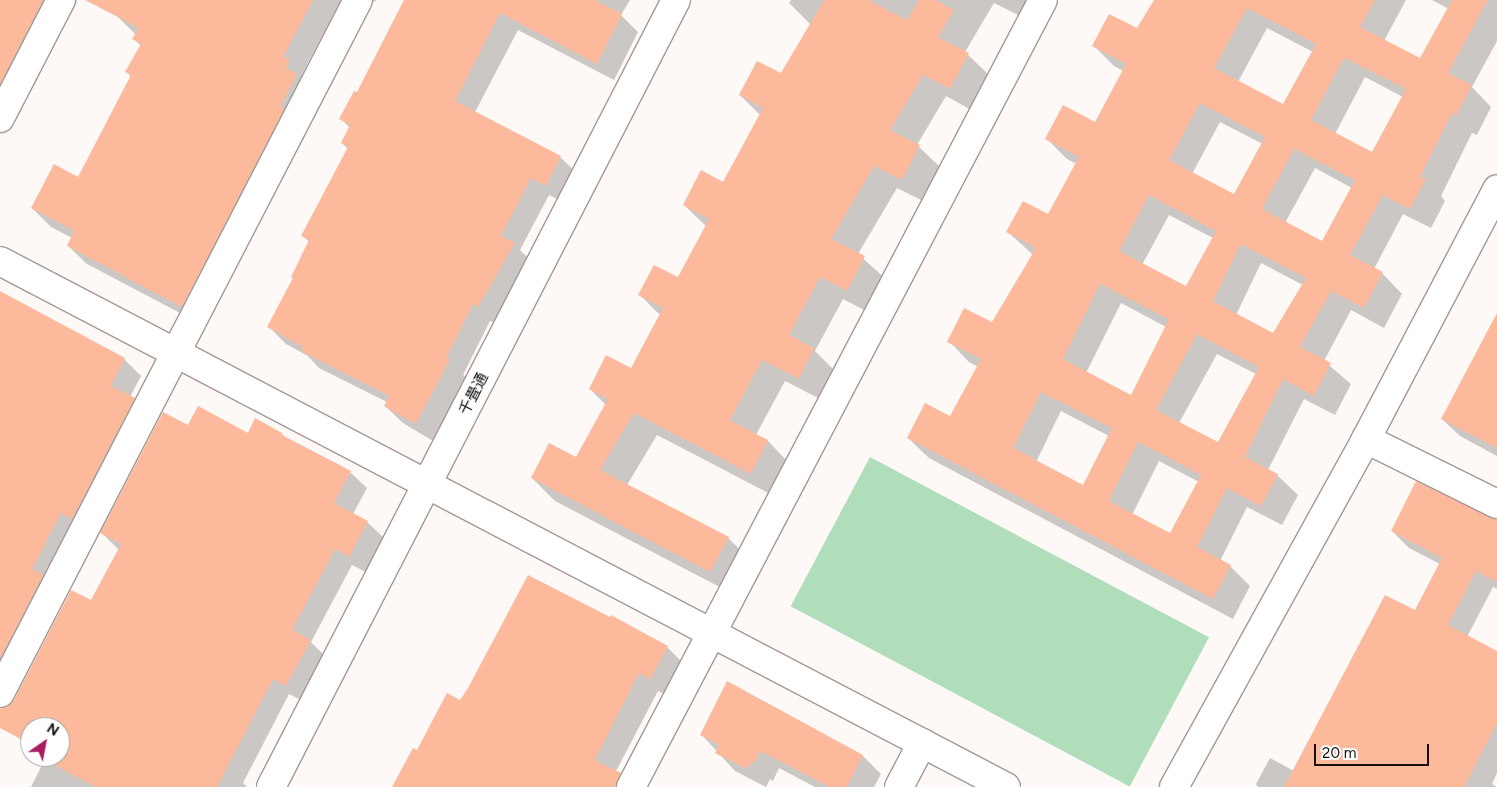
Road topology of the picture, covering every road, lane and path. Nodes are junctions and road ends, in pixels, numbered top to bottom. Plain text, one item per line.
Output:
1 (61, 0) edge
2 (358, 0) edge
3 (676, 0) edge
4 (1043, 0) edge
5 (0, 118) edge
6 (1497, 189) edge
7 (0, 261) edge
8 (175, 353) junction
9 (1366, 439) junction
10 (427, 485) junction
11 (1497, 504) edge
12 (712, 633) junction
13 (0, 693) edge
14 (922, 744) junction
15 (271, 787) edge
16 (631, 787) edge
17 (899, 787) edge
18 (1006, 787) edge
19 (1174, 787) edge

1 - 5 street
2 - 8 street
3 - 10 street, 千畳通
4 - 12 street
6 - 9 street
7 - 8 street
8 - 10 street
8 - 13 street
9 - 11 street
9 - 19 street
10 - 12 street
10 - 15 street, 千畳通
12 - 14 street
12 - 16 street
14 - 17 street
14 - 18 street

